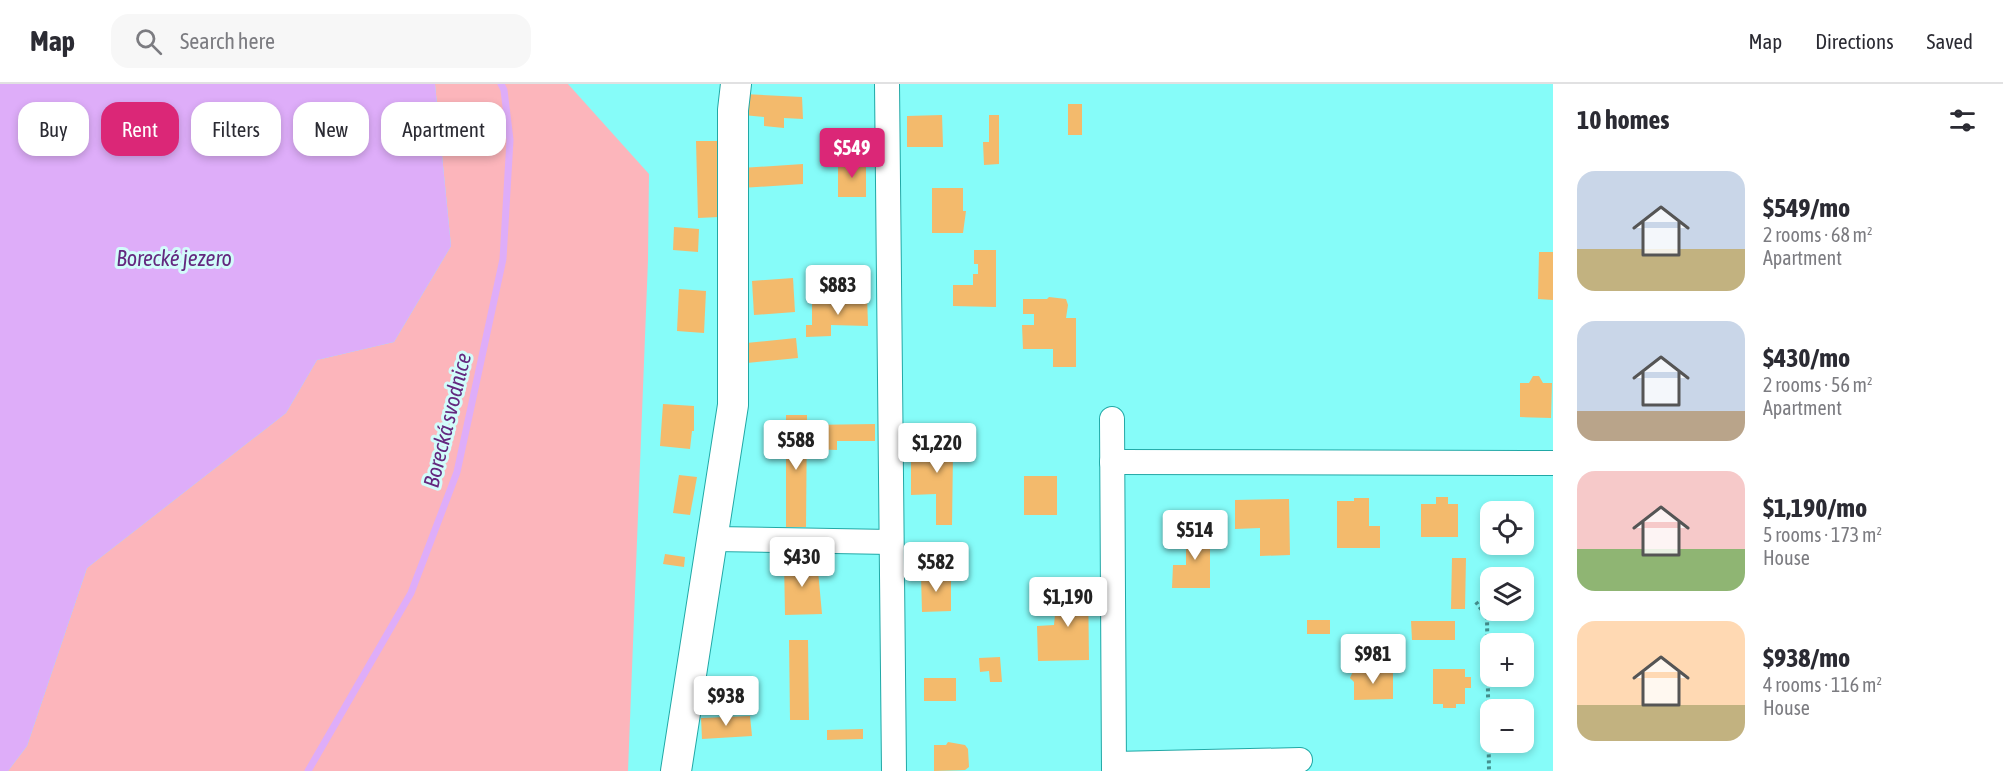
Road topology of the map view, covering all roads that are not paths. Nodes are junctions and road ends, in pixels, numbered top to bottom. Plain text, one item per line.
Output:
1 (736, 84) edge
2 (887, 84) edge
3 (1112, 420) dead end
4 (1112, 462) junction
5 (1553, 463) edge
6 (714, 539) junction
7 (891, 542) junction
8 (1300, 760) dead end
9 (1114, 768) edge
10 (676, 771) edge
11 (894, 771) edge

1 - 6 street
2 - 7 street
3 - 4 street
4 - 5 street
4 - 9 street
6 - 7 street
6 - 10 street
7 - 11 street
8 - 9 street

